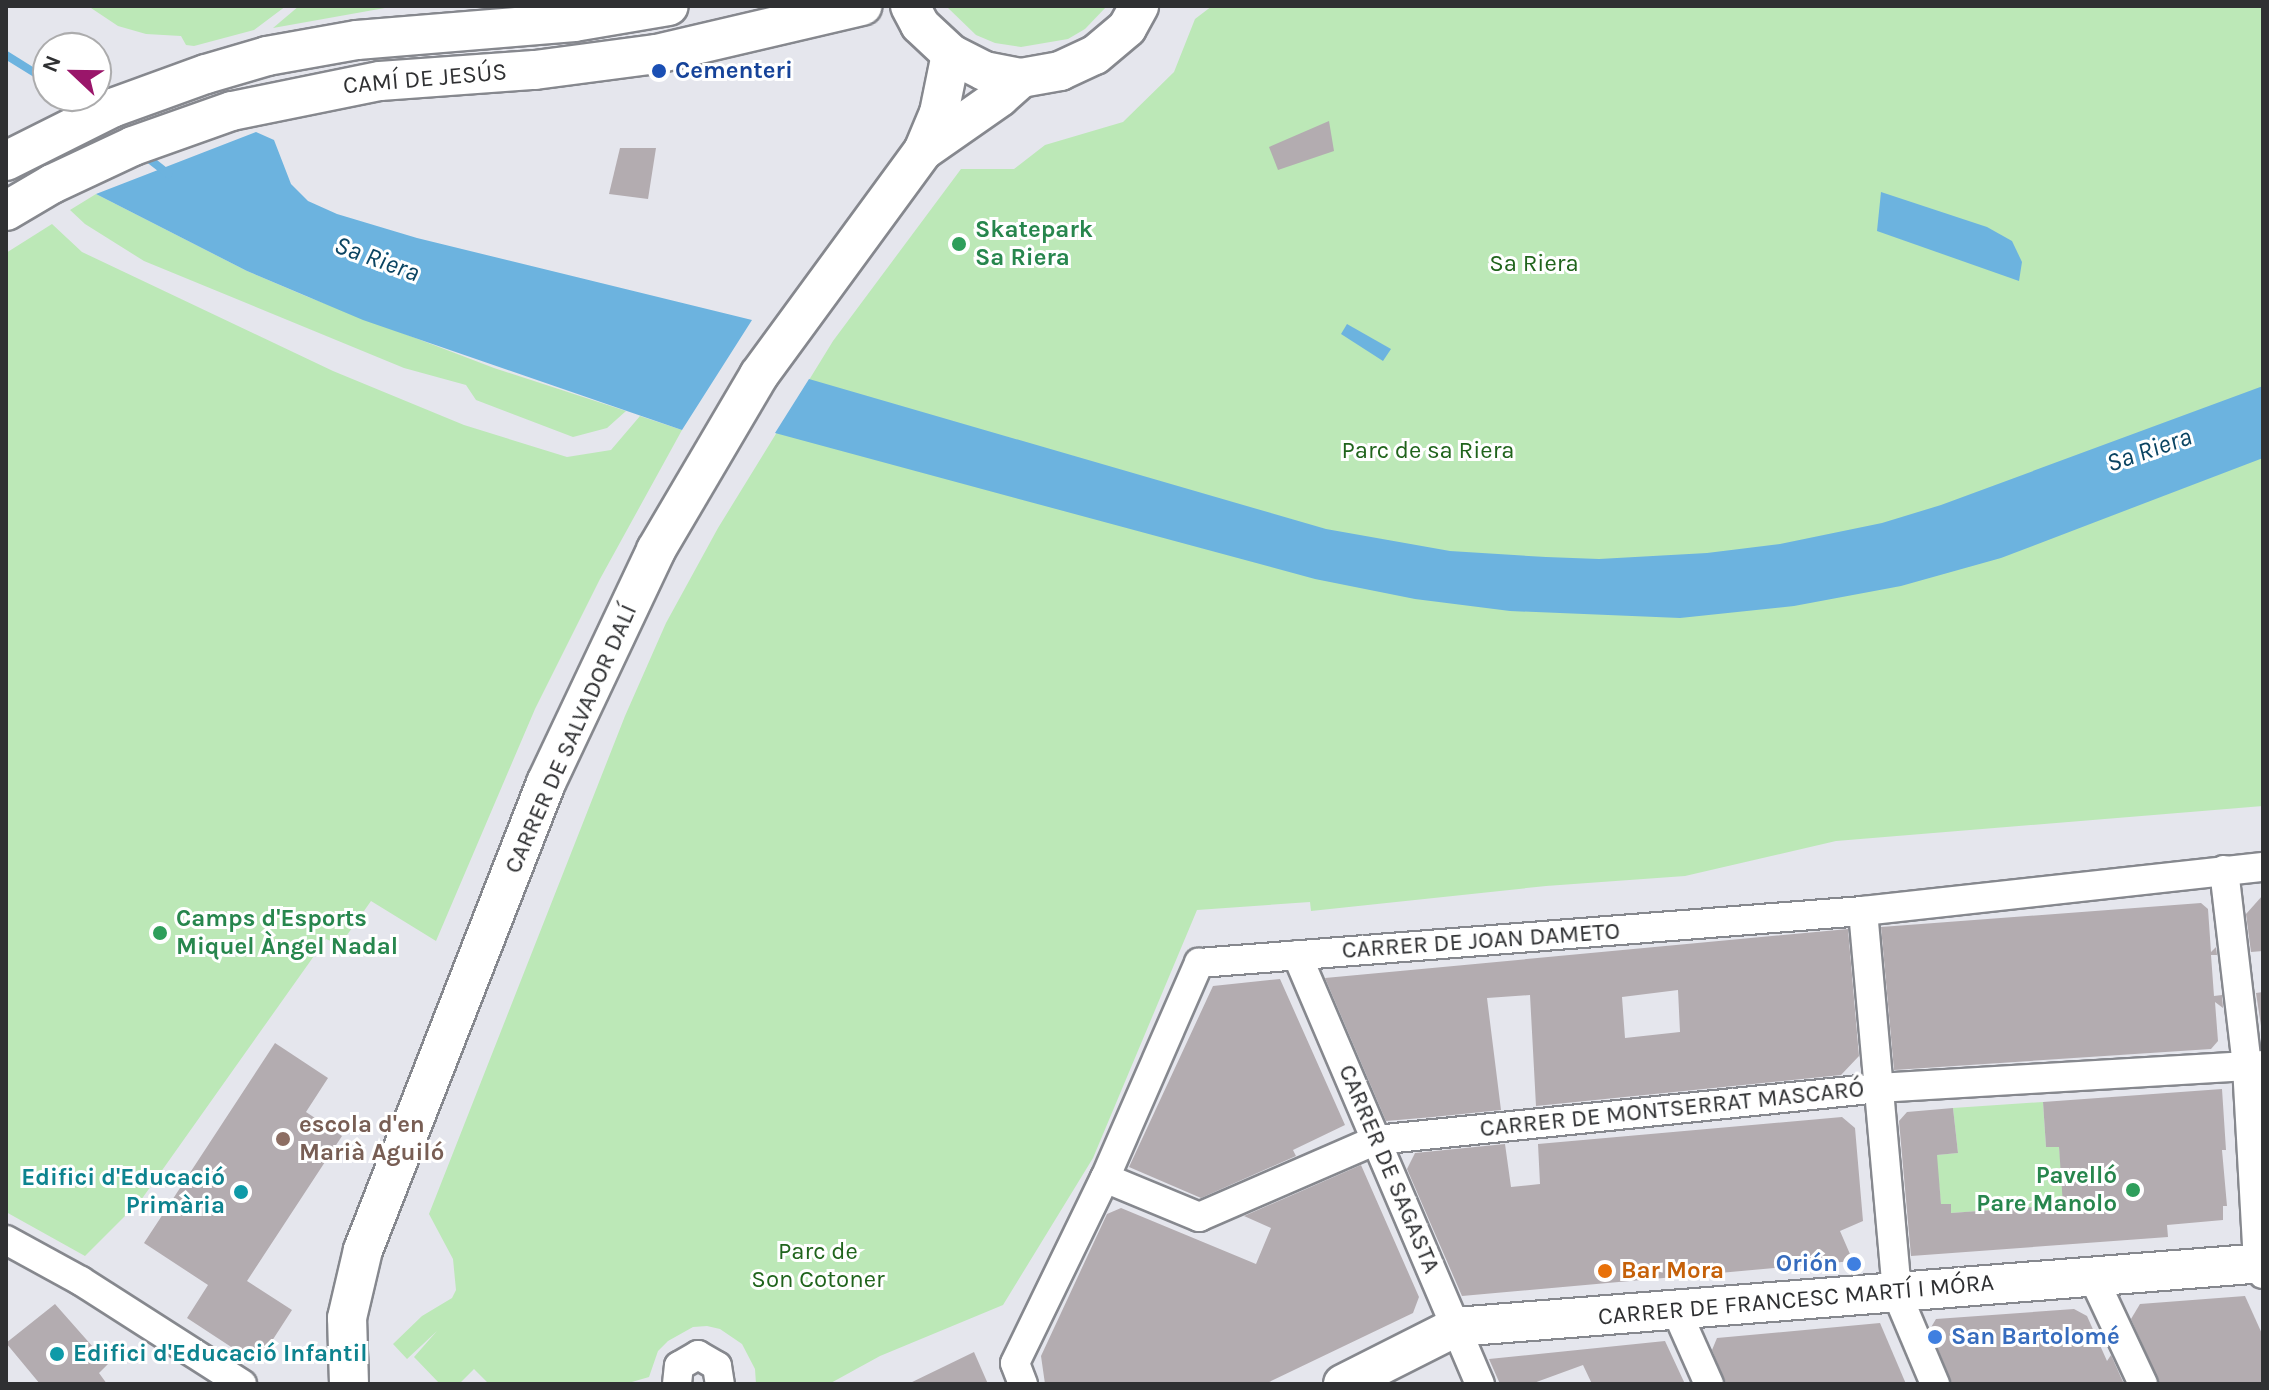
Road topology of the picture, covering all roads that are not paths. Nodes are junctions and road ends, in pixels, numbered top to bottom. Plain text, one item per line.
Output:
1 (669, 6) edge
2 (862, 6) edge
3 (870, 6) edge
4 (1139, 6) edge
5 (915, 16) edge
6 (951, 54) junction
7 (1021, 78) junction
8 (923, 151) junction
9 (16, 155) edge
10 (6, 211) edge
11 (2263, 867) edge
12 (2224, 870) junction
13 (1863, 911) junction
14 (1297, 955) junction
15 (2255, 1065) edge
16 (1879, 1088) junction
17 (1376, 1140) junction
18 (1105, 1178) junction
19 (6, 1240) edge
20 (2261, 1267) edge
21 (2092, 1275) junction
22 (1897, 1294) junction
23 (1676, 1310) junction
24 (1456, 1327) junction
25 (242, 1384) edge
26 (349, 1384) edge
27 (677, 1384) edge
28 (720, 1384) edge
29 (1023, 1384) edge
30 (1343, 1384) edge
31 (1480, 1384) edge
32 (1709, 1384) edge
33 (1935, 1384) edge
34 (2143, 1384) edge

1 - 9 street, CAMÍ DE JESÚS
2 - 10 street, CAMÍ DE JESÚS
3 - 5 street
4 - 7 street
5 - 6 street
6 - 7 street
6 - 8 street, CARRER DE SALVADOR DALÍ
7 - 8 street, CARRER DE SALVADOR DALÍ
8 - 26 street, CARRER DE SALVADOR DALÍ
11 - 12 street, CARRER DE JOAN DAMETO
12 - 13 street, CARRER DE JOAN DAMETO
12 - 15 street
13 - 14 street, CARRER DE JOAN DAMETO
13 - 16 street
14 - 17 street, CARRER DE SAGASTA
14 - 18 street, CARRER DE JOAN DAMETO
15 - 16 street, CARRER DE MONTSERRAT MASCARÓ
15 - 20 street
16 - 17 street, CARRER DE MONTSERRAT MASCARÓ
16 - 22 street
17 - 18 street, CARRER DE MONTSERRAT MASCARÓ
17 - 24 street, CARRER DE SAGASTA
18 - 29 street, CARRER DE JOAN DAMETO
19 - 25 street
20 - 21 street, CARRER DE FRANCESC MARTÍ I MÓRA
21 - 22 street, CARRER DE FRANCESC MARTÍ I MÓRA
21 - 34 street
22 - 23 street, CARRER DE FRANCESC MARTÍ I MÓRA
22 - 33 street
23 - 24 street, CARRER DE FRANCESC MARTÍ I MÓRA
23 - 32 street
24 - 30 street, CARRER DE FRANCESC MARTÍ I MÓRA
24 - 31 street, CARRER DE SAGASTA
27 - 28 street

